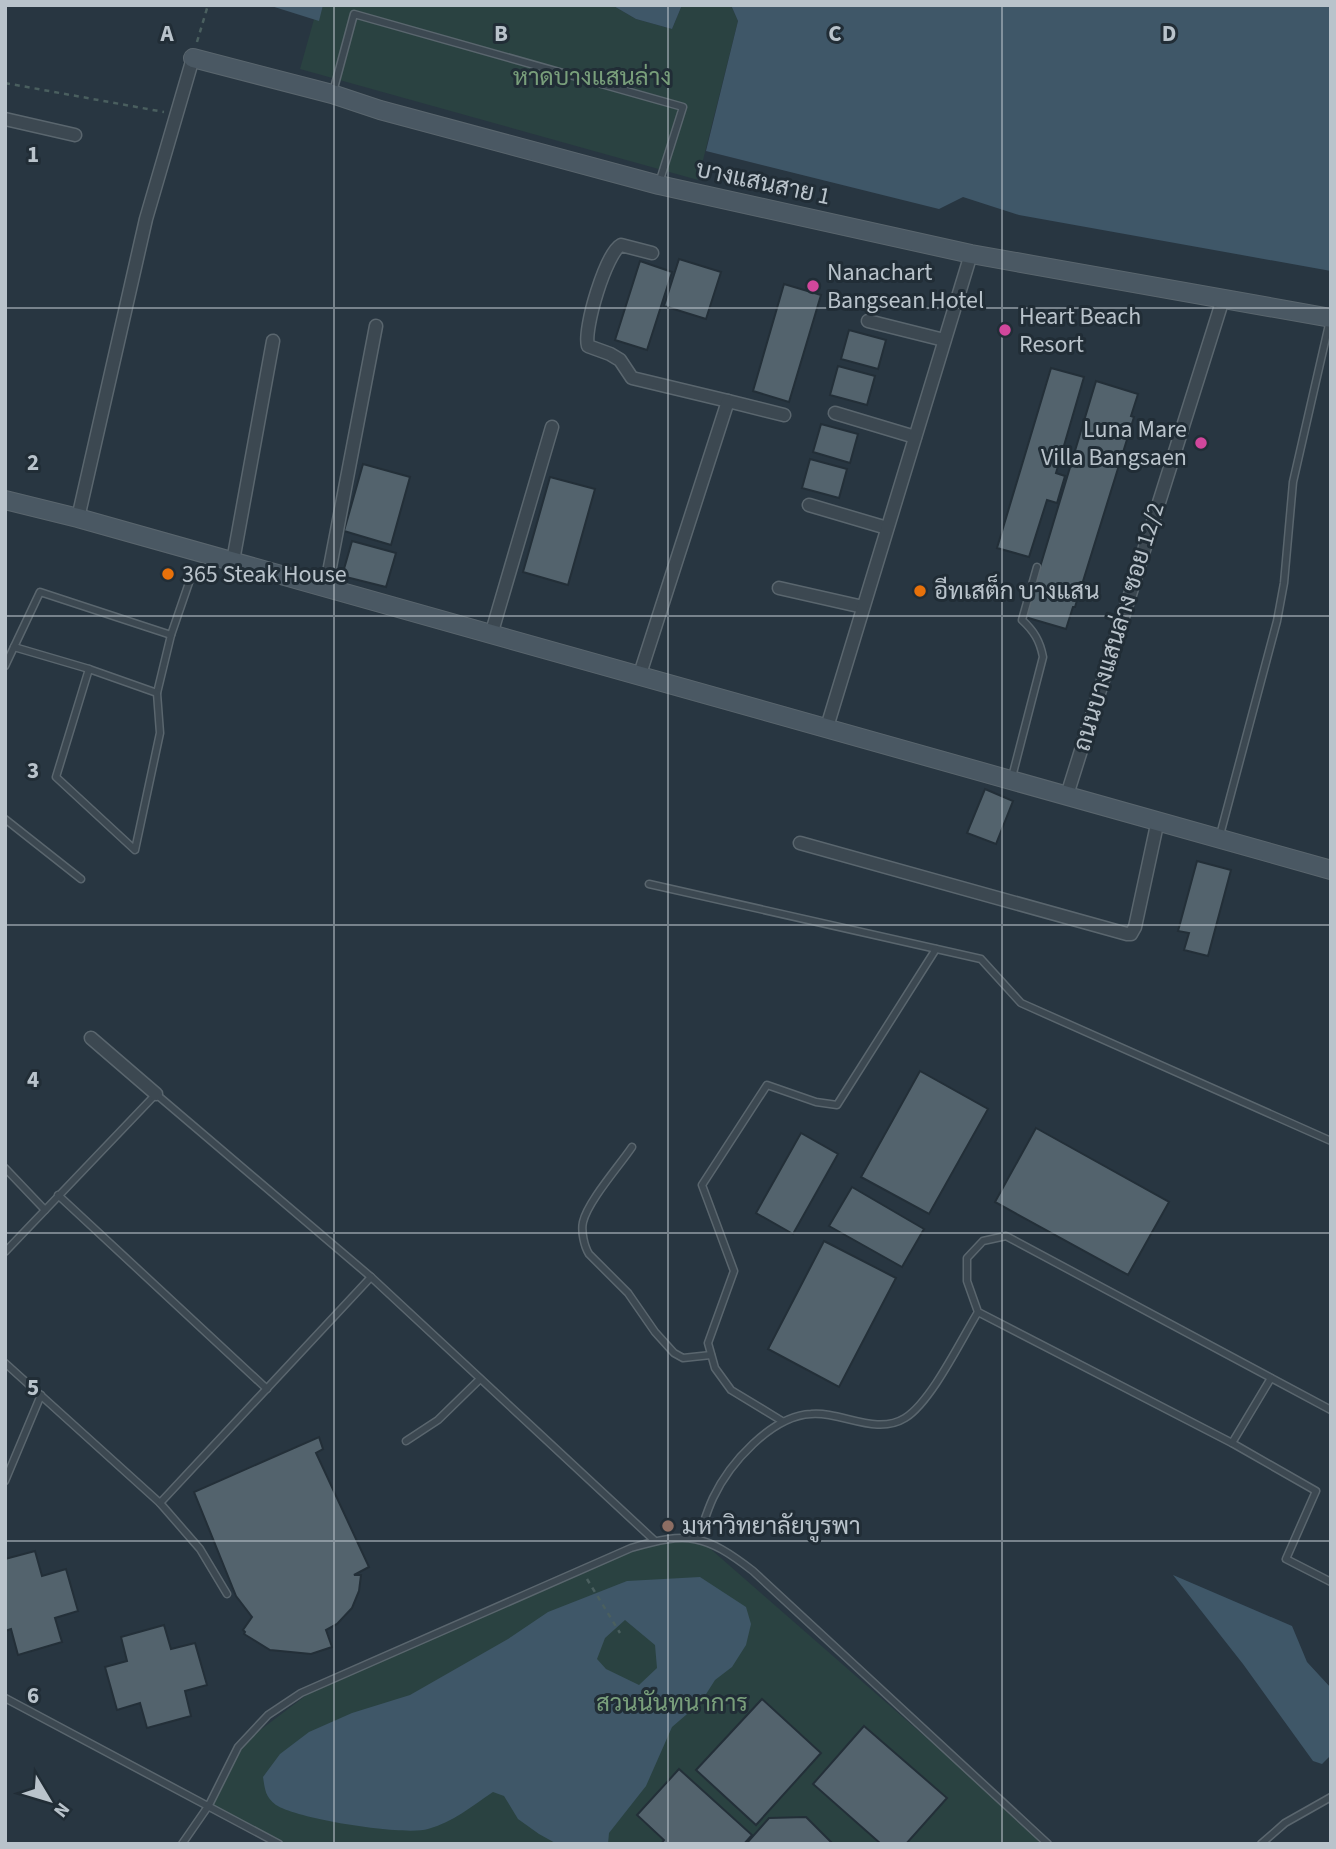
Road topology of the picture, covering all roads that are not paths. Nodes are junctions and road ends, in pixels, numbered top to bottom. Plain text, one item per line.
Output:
1 (193, 58) joint
2 (332, 94) junction
3 (5, 120) edge
4 (75, 135) dead end
5 (659, 185) junction
6 (652, 253) dead end
7 (971, 254) junction
8 (1223, 299) junction
9 (1331, 318) edge
10 (867, 321) dead end
11 (376, 326) dead end
12 (944, 340) junction
13 (273, 341) dead end
14 (728, 401) junction
15 (835, 413) dead end
16 (784, 415) dead end
17 (552, 427) dead end
18 (915, 437) junction
19 (5, 500) edge
20 (809, 505) dead end
21 (78, 518) junction
22 (887, 528) junction
23 (233, 561) junction
24 (1037, 567) dead end
25 (193, 571) dead end
26 (326, 588) junction
27 (779, 588) dead end
28 (863, 607) junction
29 (171, 635) junction
30 (491, 635) junction
31 (14, 647) junction
32 (5, 666) edge
33 (89, 669) junction
34 (639, 677) junction
35 (156, 693) junction
36 (827, 727) junction
37 (1012, 779) junction
38 (1067, 794) junction
39 (5, 819) edge
40 (1158, 820) junction
41 (1219, 837) junction
42 (800, 843) dead end
43 (1331, 870) edge
44 (81, 879) dead end
45 (649, 884) dead end
46 (936, 949) junction
47 (91, 1038) dead end
48 (156, 1094) junction
49 (1331, 1141) edge
50 (632, 1147) dead end
51 (5, 1168) edge
52 (58, 1195) junction
53 (45, 1210) junction
54 (5, 1252) edge
55 (371, 1277) junction
56 (978, 1312) junction
57 (711, 1355) junction
58 (5, 1363) edge
59 (480, 1378) junction
60 (1271, 1378) junction
61 (267, 1389) junction
62 (41, 1395) junction
63 (1331, 1410) edge
64 (782, 1421) junction
65 (406, 1441) dead end
66 (1232, 1443) junction
67 (5, 1481) edge
68 (160, 1503) junction
69 (698, 1538) junction
70 (655, 1541) junction
71 (1331, 1582) edge
72 (228, 1594) dead end
73 (5, 1698) edge
74 (1331, 1797) edge
75 (209, 1805) junction
76 (182, 1844) edge
77 (279, 1844) edge
78 (1048, 1844) edge
79 (1261, 1844) edge

1 - 2 street, บางแสนสาย 1
1 - 21 street
2 - 5 street, บางแสนสาย 1
2 - 5 lane
3 - 4 street
5 - 7 street, บางแสนสาย 1
6 - 14 street
7 - 8 street, บางแสนสาย 1
7 - 12 street
8 - 9 street, บางแสนสาย 1
8 - 38 street, ถนนบางแสนล่าง ซอย 12/2
9 - 41 lane
10 - 12 street
11 - 26 street
12 - 18 street
13 - 23 street
14 - 16 street
14 - 34 street
15 - 18 street
17 - 30 street
18 - 22 street
19 - 21 street
20 - 22 street
21 - 23 street
22 - 28 street
23 - 26 street
24 - 37 lane
25 - 29 lane
26 - 30 street
27 - 28 street
28 - 36 street
29 - 31 lane
29 - 35 lane
30 - 34 street
31 - 32 lane
31 - 33 lane
33 - 35 lane
33 - 35 lane
34 - 36 street
36 - 37 street
37 - 38 street
38 - 40 street
39 - 44 lane
40 - 41 street
40 - 42 street
41 - 43 street
45 - 46 lane
46 - 49 lane
46 - 57 lane
47 - 48 street
48 - 52 lane
48 - 55 lane
50 - 57 lane
51 - 53 lane
52 - 53 lane
52 - 61 lane
53 - 54 lane
55 - 59 lane
55 - 61 lane
56 - 60 lane
56 - 64 lane
56 - 66 lane
57 - 64 lane
58 - 62 lane
59 - 65 lane
59 - 70 lane
60 - 63 lane
60 - 66 lane
61 - 68 lane
62 - 67 lane
62 - 68 lane
64 - 69 lane
66 - 71 lane
68 - 72 lane
69 - 70 lane
69 - 78 lane
70 - 75 lane
73 - 75 lane
74 - 79 lane
75 - 76 lane
75 - 77 lane

